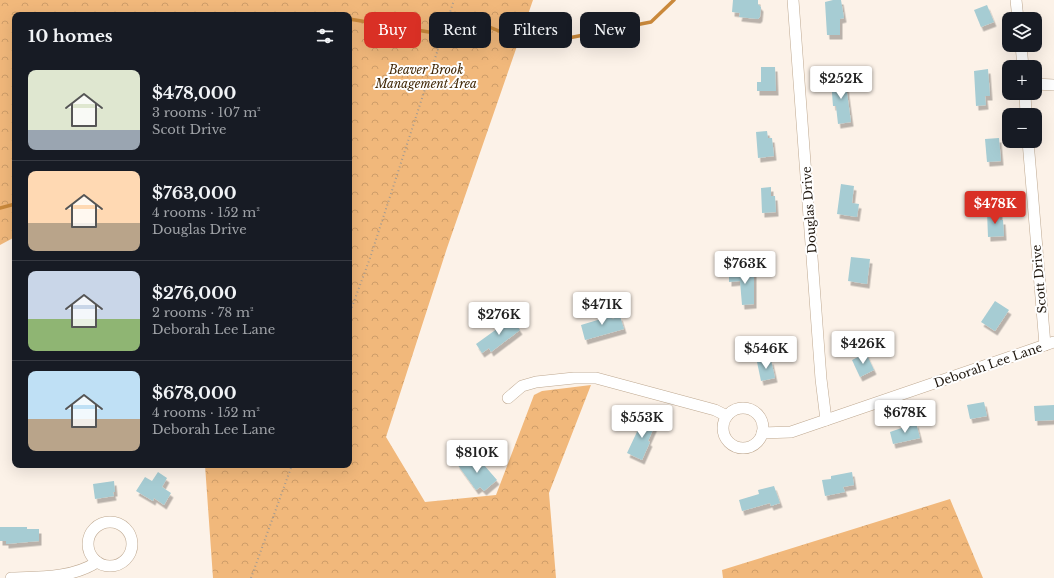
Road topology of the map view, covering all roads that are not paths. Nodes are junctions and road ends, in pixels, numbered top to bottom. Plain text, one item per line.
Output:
1 (793, 0) edge
2 (1016, 0) edge
3 (1017, 12) edge
4 (1042, 84) edge
5 (1054, 85) edge
6 (1029, 148) edge
7 (1049, 344) edge
8 (508, 398) dead end
9 (727, 416) junction
10 (826, 420) junction
11 (762, 433) junction
12 (97, 562) junction
13 (11, 578) edge

1 - 10 street, Douglas Drive
2 - 3 street
4 - 5 street
6 - 7 street, Scott Drive
7 - 10 street, Deborah Lee Lane
8 - 9 street
9 - 11 street
9 - 11 street
10 - 11 street, Deborah Lee Lane
12 - 12 street
12 - 13 street

